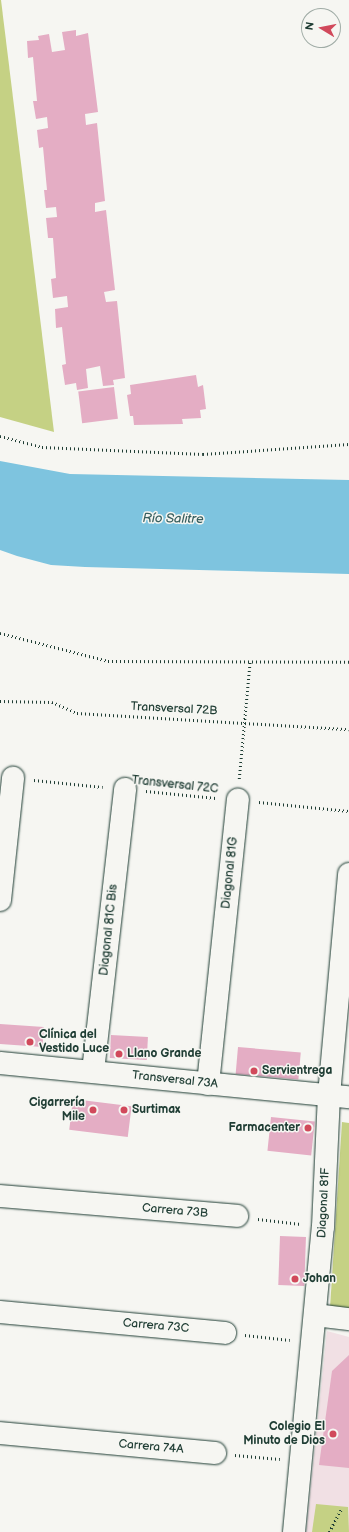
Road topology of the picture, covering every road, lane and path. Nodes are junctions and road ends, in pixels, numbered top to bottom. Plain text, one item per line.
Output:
1 (0, 436) edge
2 (349, 444) edge
3 (0, 633) edge
4 (250, 661) junction
5 (349, 662) edge
6 (0, 701) edge
7 (244, 723) junction
8 (349, 729) edge
9 (13, 778) joint
10 (125, 789) junction
11 (238, 800) junction
12 (349, 811) edge
13 (349, 874) edge
14 (0, 900) edge
15 (0, 1063) edge
16 (93, 1071) junction
17 (208, 1084) junction
18 (339, 1096) edge
19 (0, 1196) edge
20 (237, 1216) joint
21 (323, 1227) junction
22 (0, 1312) edge
23 (315, 1315) junction
24 (349, 1319) edge
25 (225, 1333) joint
26 (312, 1343) junction
27 (0, 1433) edge
28 (215, 1453) joint
29 (301, 1462) junction
30 (342, 1508) dead end
31 (294, 1532) edge
32 (329, 1532) edge

1 - 2 path
3 - 4 path
4 - 5 path
4 - 7 path
6 - 7 path, Transversal 72B
7 - 8 path, Transversal 72B
7 - 11 path
9 - 10 path, Transversal 72C
9 - 14 street
10 - 11 path, Transversal 72C
10 - 16 street, Diagonal 81C Bis
11 - 12 path, Transversal 72C
11 - 17 street, Diagonal 81G
13 - 18 street, Diagonal 81F
15 - 16 street, Transversal 73A
16 - 17 street, Transversal 73A
17 - 18 street, Transversal 73A
18 - 21 street, Diagonal 81F
19 - 20 street, Carrera 73B
20 - 21 path
21 - 23 street, Diagonal 81F
22 - 25 street, Carrera 73C
23 - 24 street
23 - 26 street, Diagonal 81F
25 - 26 path
26 - 29 street, Diagonal 81F
27 - 28 street, Carrera 74A
28 - 29 path
29 - 31 street, Diagonal 81F
30 - 32 path

